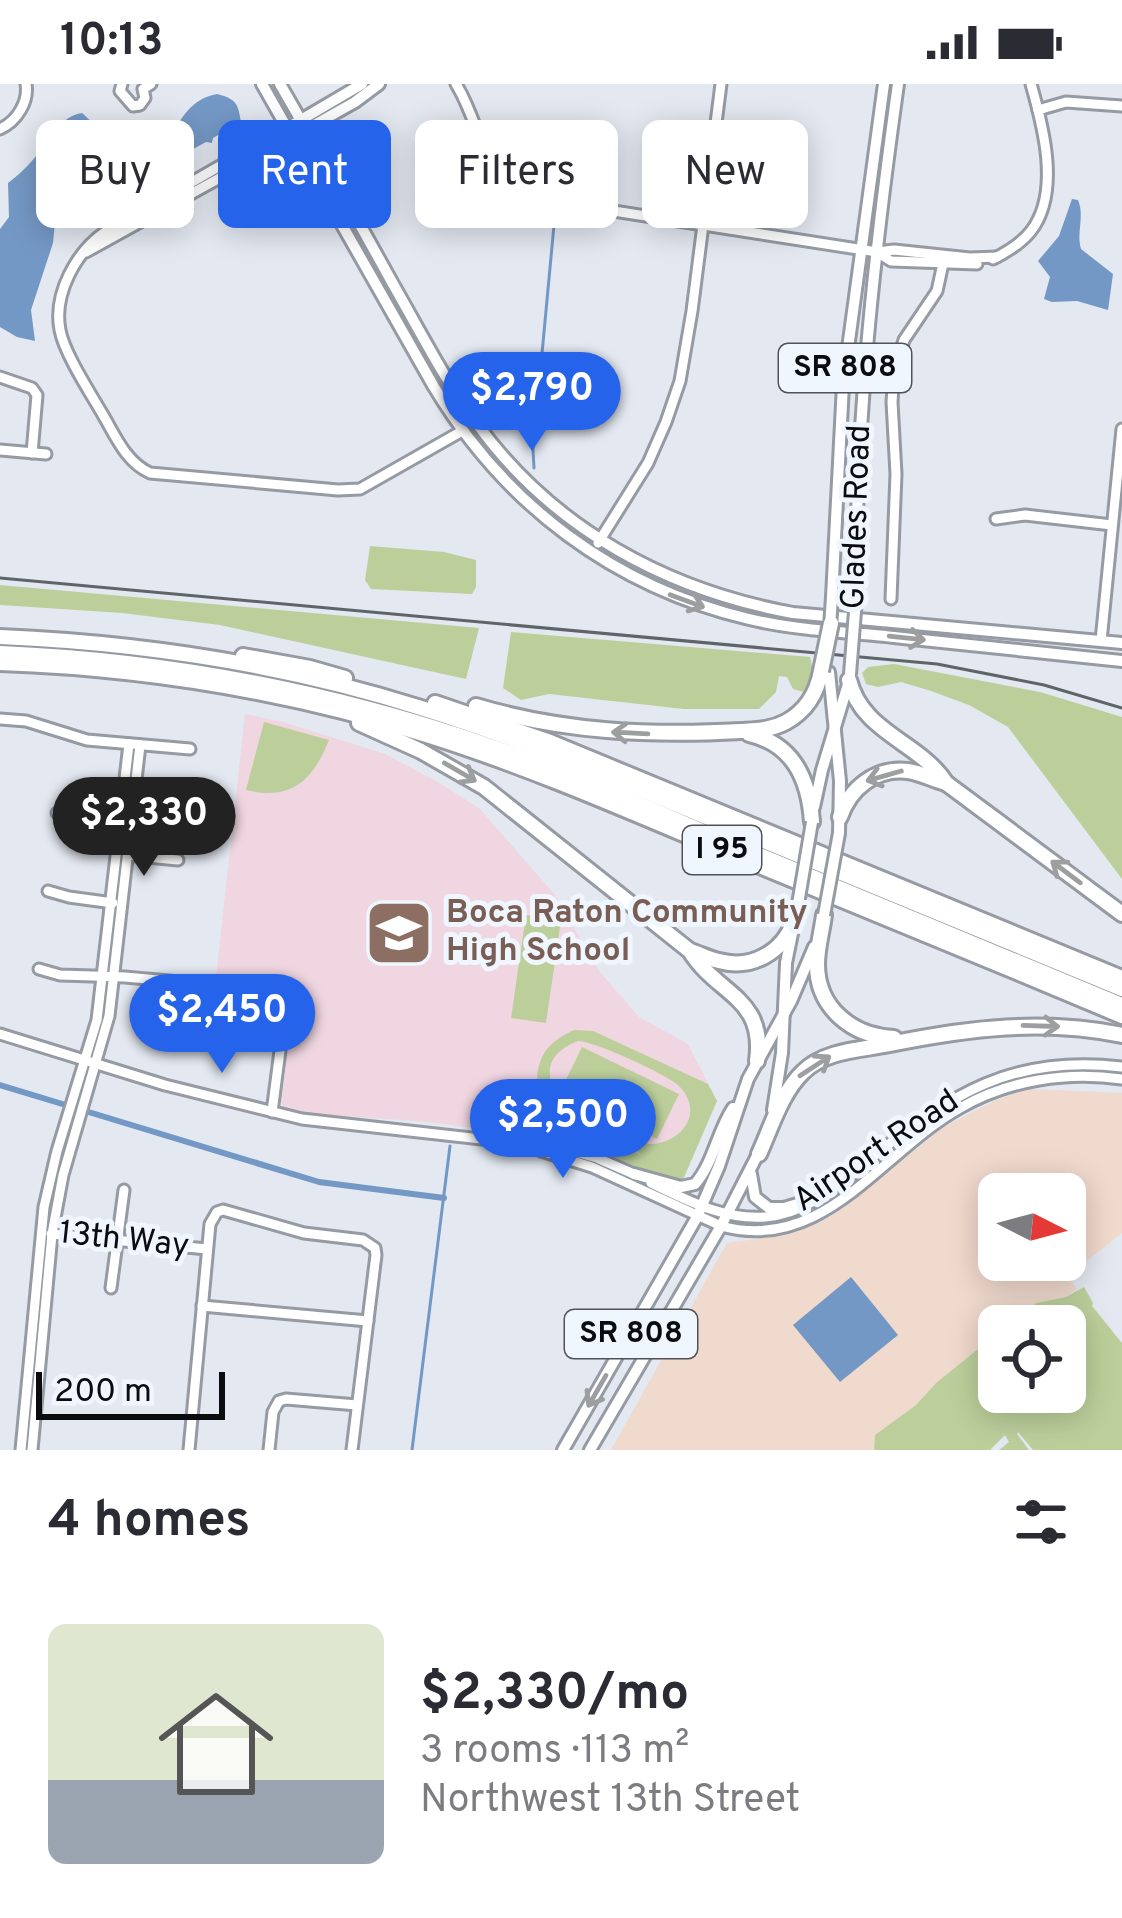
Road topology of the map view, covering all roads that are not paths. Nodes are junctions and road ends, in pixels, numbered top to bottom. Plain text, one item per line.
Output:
1 (26, 84) edge
2 (122, 84) edge
3 (262, 84) edge
4 (280, 84) edge
5 (362, 84) edge
6 (379, 84) edge
7 (456, 84) edge
8 (721, 84) edge
9 (884, 84) edge
10 (898, 84) edge
11 (1031, 84) edge
12 (144, 86) edge
13 (1122, 106) edge
14 (1039, 110) junction
15 (282, 120) edge
16 (300, 120) edge
17 (310, 120) edge
18 (314, 120) edge
19 (717, 120) edge
20 (0, 129) edge
21 (218, 171) edge
22 (642, 215) edge
23 (343, 228) edge
24 (362, 228) edge
25 (704, 228) edge
26 (724, 228) edge
27 (861, 249) junction
28 (878, 252) junction
29 (997, 257) junction
30 (944, 262) junction
31 (381, 294) junction
32 (411, 315) junction
33 (396, 321) junction
34 (421, 334) junction
35 (0, 377) edge
36 (1122, 429) edge
37 (462, 431) junction
38 (0, 450) edge
39 (32, 453) junction
40 (46, 454) dead end
41 (996, 519) dead end
42 (1112, 525) junction
43 (600, 540) junction
44 (592, 553) junction
45 (891, 599) dead end
46 (831, 623) joint
47 (0, 633) edge
48 (1101, 641) junction
49 (1122, 644) edge
50 (0, 653) edge
51 (1048, 653) junction
52 (1122, 661) edge
53 (0, 663) edge
54 (825, 672) junction
55 (850, 677) junction
56 (416, 698) junction
57 (315, 705) junction
58 (0, 718) edge
59 (726, 732) junction
60 (834, 734) junction
61 (135, 744) junction
62 (190, 749) dead end
63 (946, 783) junction
64 (57, 813) dead end
65 (812, 822) junction
66 (125, 825) junction
67 (839, 825) junction
68 (122, 854) junction
69 (178, 860) dead end
70 (48, 891) dead end
71 (116, 903) junction
72 (1122, 914) edge
73 (824, 915) junction
74 (794, 921) junction
75 (690, 951) junction
76 (39, 969) dead end
77 (108, 976) junction
78 (1122, 978) edge
79 (213, 985) dead end
80 (1122, 989) edge
81 (286, 1005) dead end
82 (1122, 1005) edge
83 (783, 1016) junction
84 (1122, 1016) edge
85 (0, 1034) edge
86 (1122, 1035) edge
87 (917, 1038) junction
88 (92, 1061) junction
89 (757, 1061) junction
90 (1122, 1067) edge
91 (1122, 1079) edge
92 (744, 1090) junction
93 (80, 1098) junction
94 (272, 1112) junction
95 (524, 1146) junction
96 (759, 1154) junction
97 (751, 1171) junction
98 (634, 1174) junction
99 (124, 1190) dead end
100 (824, 1196) junction
101 (699, 1212) junction
102 (724, 1220) junction
103 (47, 1233) junction
104 (115, 1241) junction
105 (207, 1249) junction
106 (111, 1288) dead end
107 (202, 1306) junction
108 (368, 1321) junction
109 (357, 1406) junction
110 (21, 1450) edge
111 (32, 1450) edge
112 (189, 1450) edge
113 (269, 1450) edge
114 (352, 1450) edge
115 (563, 1450) edge
116 (590, 1450) edge

1 - 20 street
2 - 12 street
3 - 15 main road
4 - 16 main road
5 - 17 main road
6 - 18 main road
7 - 22 street
8 - 19 street
9 - 27 main road, Glades Road / SR 808
10 - 28 main road, Glades Road / SR 808
11 - 14 street
13 - 14 street
14 - 29 street
21 - 37 street
23 - 31 main road
24 - 32 main road
25 - 43 street
26 - 27 street
27 - 28 street
27 - 46 main road, Glades Road / SR 808, bridge
28 - 29 street
28 - 30 street
28 - 55 main road, Glades Road / SR 808, bridge
29 - 30 street
30 - 45 street
31 - 32 main road
31 - 33 main road
32 - 34 main road
33 - 34 main road
33 - 37 main road
34 - 43 main road
35 - 39 street
36 - 42 street
37 - 44 main road
38 - 39 street
39 - 40 street
41 - 42 street
42 - 48 street
43 - 44 street
43 - 48 main road
44 -> 51 main road
46 - 54 highway, bridge
47 - 56 highway, I 95
47 - 80 highway
48 - 49 main road
48 - 51 main road
50 - 82 highway
51 - 52 main road
53 - 57 highway, I 95
54 - 59 highway
54 - 60 main road, Glades Road / SR 808
55 - 60 main road, Glades Road / SR 808
55 - 63 highway
59 -> 56 highway
56 - 78 highway, I 95
57 -> 75 highway
57 - 84 highway, I 95
58 - 61 street
59 - 65 highway
60 - 65 main road, Glades Road / SR 808
60 - 67 main road, Glades Road / SR 808
61 - 62 street
61 - 66 street
63 -> 67 highway
72 -> 63 highway
64 - 66 street
65 - 74 main road, Glades Road / SR 808, bridge
66 - 68 street
67 - 73 main road, Glades Road / SR 808, bridge
68 - 69 street
68 - 71 street
70 - 71 street
71 - 77 street
73 - 83 main road, Glades Road / SR 808
73 - 87 highway
74 - 75 highway
74 - 83 main road, Glades Road / SR 808
75 - 89 highway
76 - 77 street
77 - 79 street
77 - 88 street
81 - 94 street
83 - 89 main road, Glades Road / SR 808
83 - 96 main road, Glades Road / SR 808
85 - 88 street
87 -> 86 highway
96 -> 87 highway
88 - 93 street
88 - 94 street
89 - 92 main road, Glades Road / SR 808
90 - 100 street, Airport Road
91 - 102 street, Airport Road
92 - 98 main road
92 - 101 main road, Glades Road / SR 808
93 - 103 street
93 - 103 street
94 - 95 street
95 - 98 street
95 - 101 street
96 - 97 main road, Glades Road / SR 808
97 - 100 main road
97 - 102 main road, Glades Road / SR 808
98 - 101 street
99 - 104 street
100 - 102 street, Airport Road
101 - 102 street, Airport Road
101 -> 115 main road, Glades Road / SR 808
102 - 116 main road, Glades Road / SR 808
103 - 104 street, 13th Way
103 - 110 street
103 - 111 street
104 - 105 street, 13th Way
104 - 106 street
105 - 107 street
105 - 108 street
107 - 108 street
107 - 112 street
108 - 109 street
109 - 113 street
109 - 114 street

